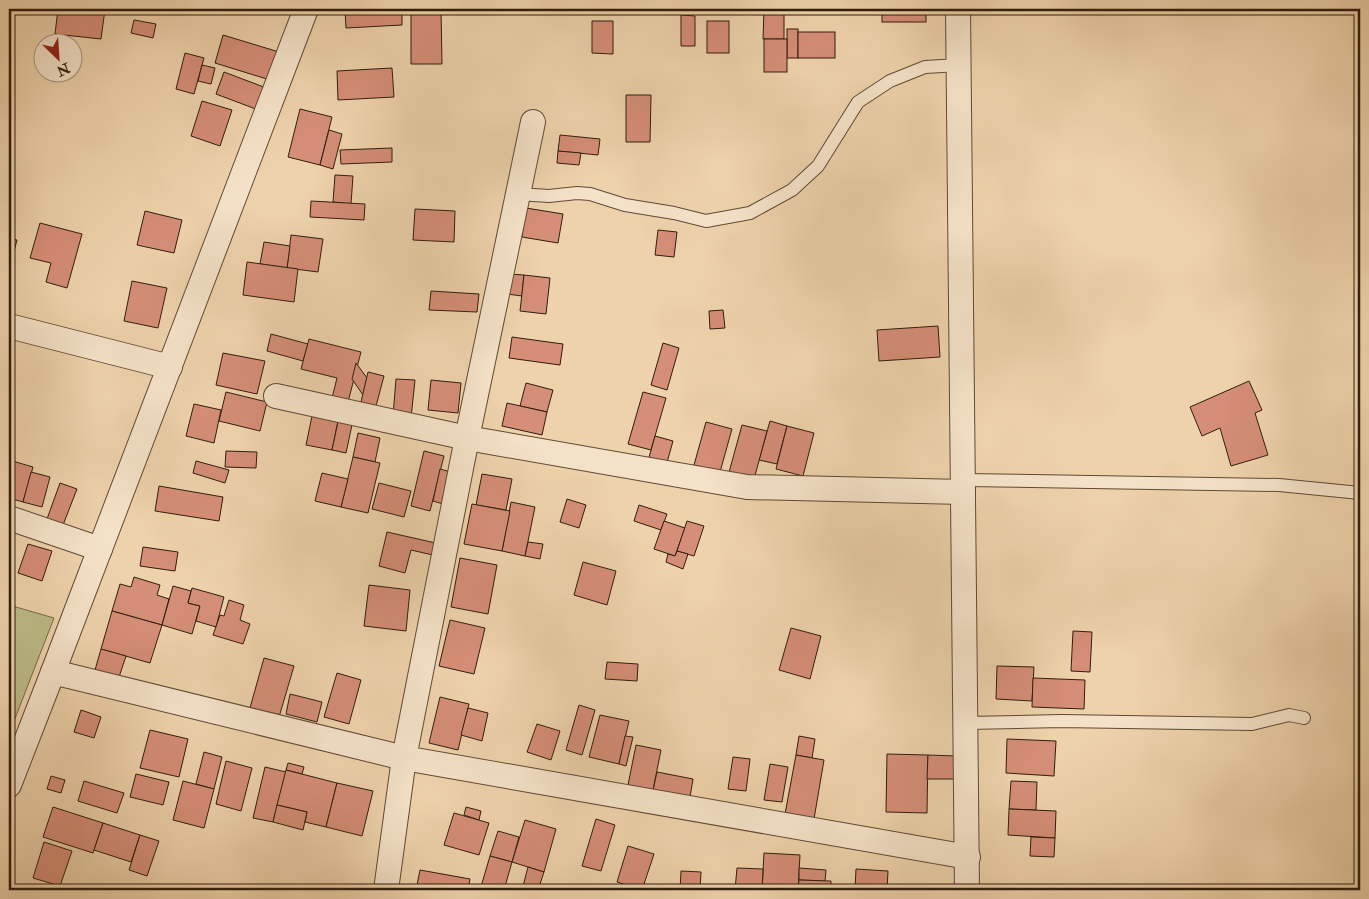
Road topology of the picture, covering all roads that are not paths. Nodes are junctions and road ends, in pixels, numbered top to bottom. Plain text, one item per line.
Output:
1 (306, 9) edge
2 (958, 9) edge
3 (959, 65) junction
4 (533, 122) dead end
5 (518, 194) junction
6 (9, 326) edge
7 (170, 367) junction
8 (276, 396) dead end
9 (467, 438) junction
10 (964, 486) junction
11 (1360, 492) edge
12 (9, 518) edge
13 (100, 548) junction
14 (54, 672) junction
15 (1304, 718) dead end
16 (966, 723) junction
17 (404, 758) junction
18 (9, 785) edge
19 (968, 857) junction
20 (386, 890) edge
21 (967, 890) edge

1 - 7 street
2 - 3 street
3 - 5 lane
3 - 10 street
4 - 5 street
5 - 9 street
6 - 7 street
7 - 13 street
8 - 9 street
9 - 10 street
9 - 17 street
10 - 11 lane
10 - 16 street
12 - 13 street
13 - 14 street
14 - 17 street
14 - 18 street
15 - 16 lane
16 - 19 street
17 - 19 street
17 - 20 street
19 - 21 street

